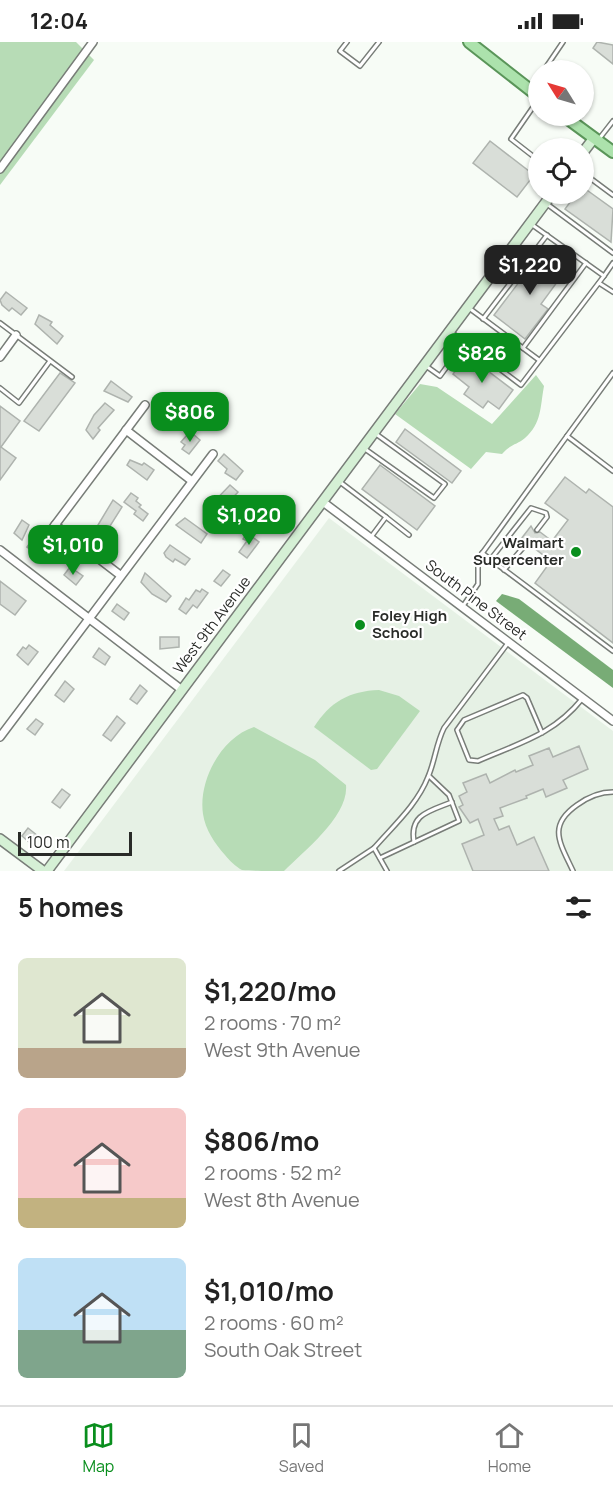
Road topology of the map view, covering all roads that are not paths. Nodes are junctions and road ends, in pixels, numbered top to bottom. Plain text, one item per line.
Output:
1 (93, 42) edge
2 (347, 42) edge
3 (379, 42) edge
4 (470, 42) edge
5 (563, 42) edge
6 (551, 60) edge
7 (528, 89) edge
8 (528, 109) edge
9 (613, 122) edge
10 (578, 126) edge
11 (596, 139) junction
12 (528, 152) edge
13 (613, 152) edge
14 (0, 169) edge
15 (594, 181) edge
16 (613, 195) edge
17 (543, 204) edge
18 (547, 204) edge
19 (530, 223) junction
20 (547, 236) junction
21 (613, 253) edge
22 (585, 263) junction
23 (613, 263) edge
24 (604, 276) junction
25 (599, 283) junction
26 (613, 292) edge
27 (468, 307) junction
28 (483, 319) junction
29 (0, 323) edge
30 (450, 332) junction
31 (16, 335) junction
32 (465, 342) junction
33 (523, 348) junction
34 (0, 357) edge
35 (50, 360) junction
36 (539, 360) junction
37 (424, 365) junction
38 (613, 373) edge
39 (72, 377) dead end
40 (0, 388) edge
41 (145, 405) dead end
42 (126, 430) junction
43 (374, 433) junction
44 (567, 436) junction
45 (363, 448) junction
46 (213, 454) dead end
47 (613, 471) edge
48 (192, 481) junction
49 (338, 481) junction
50 (323, 502) junction
51 (386, 517) junction
52 (55, 525) junction
53 (537, 530) dead end
54 (409, 535) dead end
55 (370, 537) junction
56 (43, 541) dead end
57 (527, 543) dead end
58 (0, 550) edge
59 (482, 553) junction
60 (490, 560) junction
61 (504, 570) junction
62 (120, 575) junction
63 (462, 607) junction
64 (88, 618) junction
65 (509, 642) junction
66 (613, 651) edge
67 (182, 690) junction
68 (583, 698) junction
69 (613, 721) edge
70 (542, 733) junction
71 (0, 737) edge
72 (429, 776) junction
73 (613, 792) edge
74 (452, 802) junction
75 (0, 839) edge
76 (414, 842) junction
77 (374, 848) junction
78 (380, 858) junction
79 (45, 871) edge
80 (339, 871) edge
81 (387, 871) edge
82 (573, 871) edge

1 - 14 street
2 - 3 lane
4 - 7 main road
5 - 6 lane
8 - 12 lane
9 - 11 lane
10 - 11 main road
11 - 13 main road
15 - 16 lane
17 - 19 street, West 9th Avenue
18 - 21 lane
19 - 20 lane
19 - 27 street, West 9th Avenue
20 - 22 lane
20 - 28 lane
22 - 24 lane
22 - 33 lane
23 - 24 lane
24 - 25 lane
25 - 26 lane
25 - 36 lane
27 - 28 lane
27 - 30 street, West 9th Avenue
28 - 33 lane
29 - 31 lane
30 - 32 lane
30 - 37 street, West 9th Avenue
31 - 34 street
31 - 35 lane
32 - 36 lane
32 - 37 lane
33 - 36 lane
35 - 39 lane
35 - 40 lane
37 - 43 street, West 9th Avenue
38 - 44 lane
41 - 42 street
42 - 48 street
42 - 52 street
43 - 45 street, West 9th Avenue
43 - 45 lane
44 - 47 lane
44 - 59 lane
45 - 49 street, West 9th Avenue
46 - 48 street
48 - 62 street
49 - 50 street, West 9th Avenue
49 - 51 lane
50 - 55 street, South Pine Street
50 - 67 street, West 9th Avenue
51 - 54 lane
51 - 55 lane
52 - 56 street
52 - 62 street
53 - 60 lane
55 - 63 street, South Pine Street
57 - 61 lane
58 - 64 street
59 - 60 lane
59 - 63 lane
60 - 61 lane
61 - 66 lane
62 - 64 street
63 - 65 street, South Pine Street
64 - 67 street
64 - 71 street
65 - 68 street, South Pine Street
65 - 72 lane
67 - 79 street, West 9th Avenue
68 - 69 street, South Pine Street
68 - 70 lane
70 - 70 lane
72 - 74 lane
72 - 77 lane
73 - 82 lane
74 - 76 lane
74 - 76 lane
75 - 79 street
76 - 78 lane
77 - 78 lane
77 - 80 lane
78 - 81 lane

